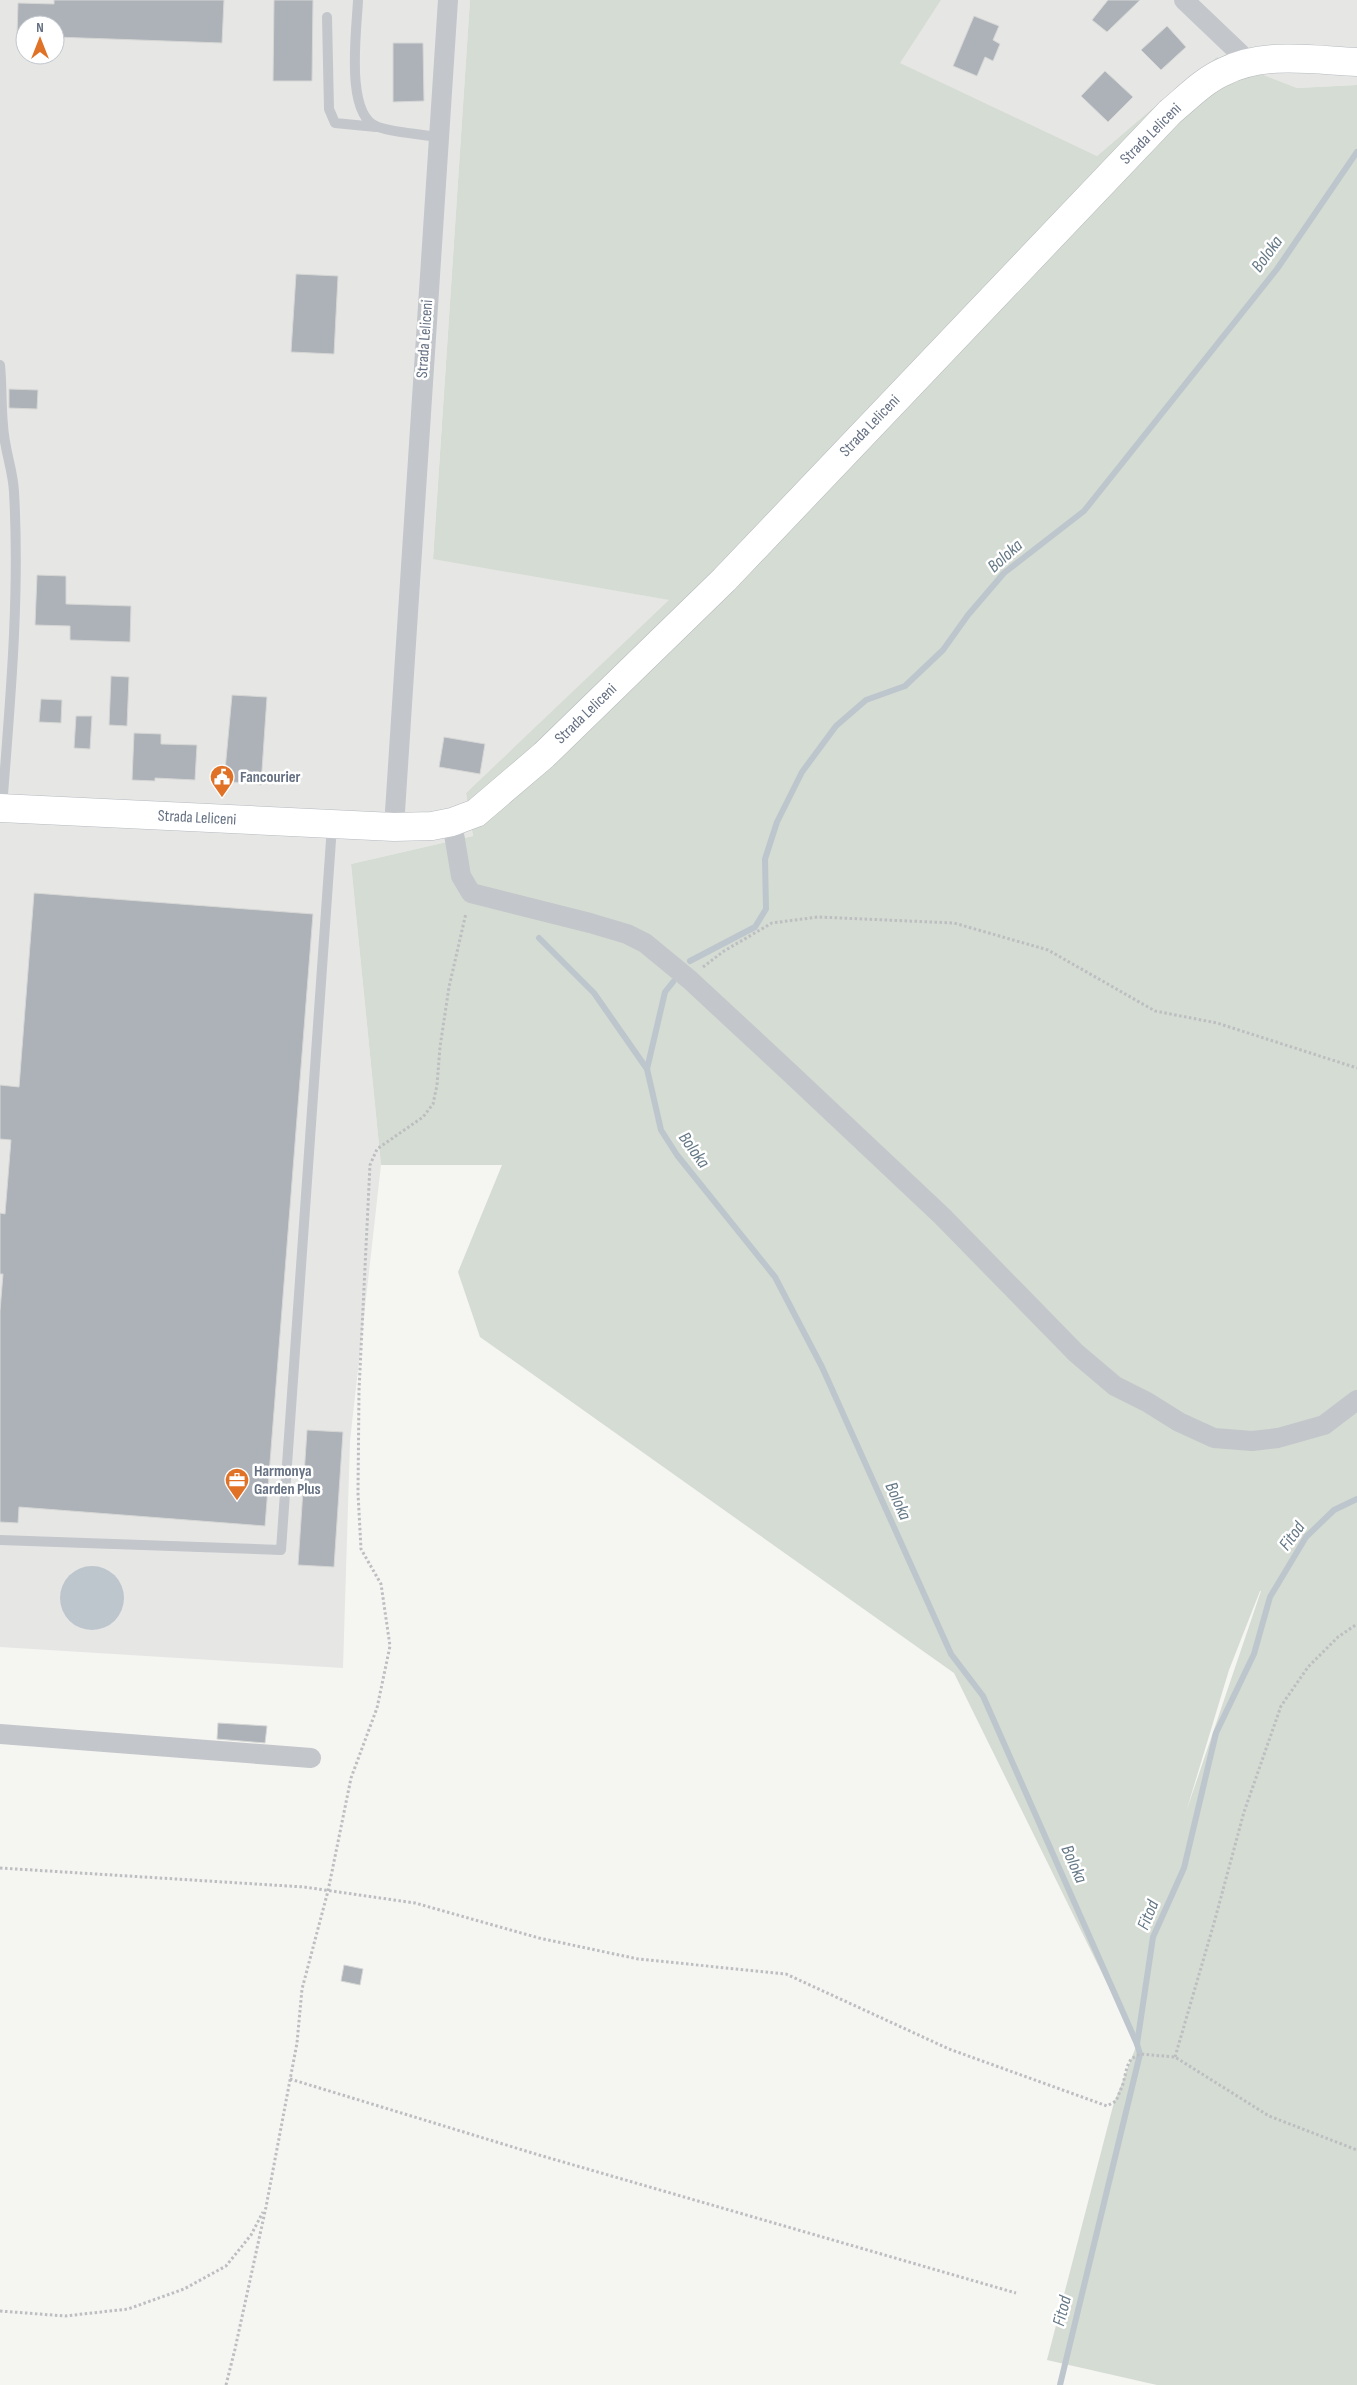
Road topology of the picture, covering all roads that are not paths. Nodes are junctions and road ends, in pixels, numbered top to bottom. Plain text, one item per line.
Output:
1 (358, 0) edge
2 (448, 0) edge
3 (1184, 0) edge
4 (328, 17) dead end
5 (1249, 62) junction
6 (1357, 62) edge
7 (376, 127) junction
8 (439, 137) junction
9 (0, 365) edge
10 (1, 808) edge
11 (452, 822) junction
12 (332, 825) junction
13 (394, 827) junction
14 (1355, 1405) edge
15 (0, 1540) edge
16 (0, 1734) edge
17 (311, 1758) dead end

1 - 7 lane
2 - 8 street, Strada Leliceni
3 - 5 street
4 - 7 lane
5 - 6 main road, Strada Leliceni
5 - 11 main road, Strada Leliceni
7 - 8 lane
8 - 13 street, Strada Leliceni
9 - 10 lane
10 - 12 main road, Strada Leliceni
11 - 13 main road, Strada Leliceni
11 - 14 street
12 - 13 main road, Strada Leliceni
12 - 15 lane
16 - 17 street

